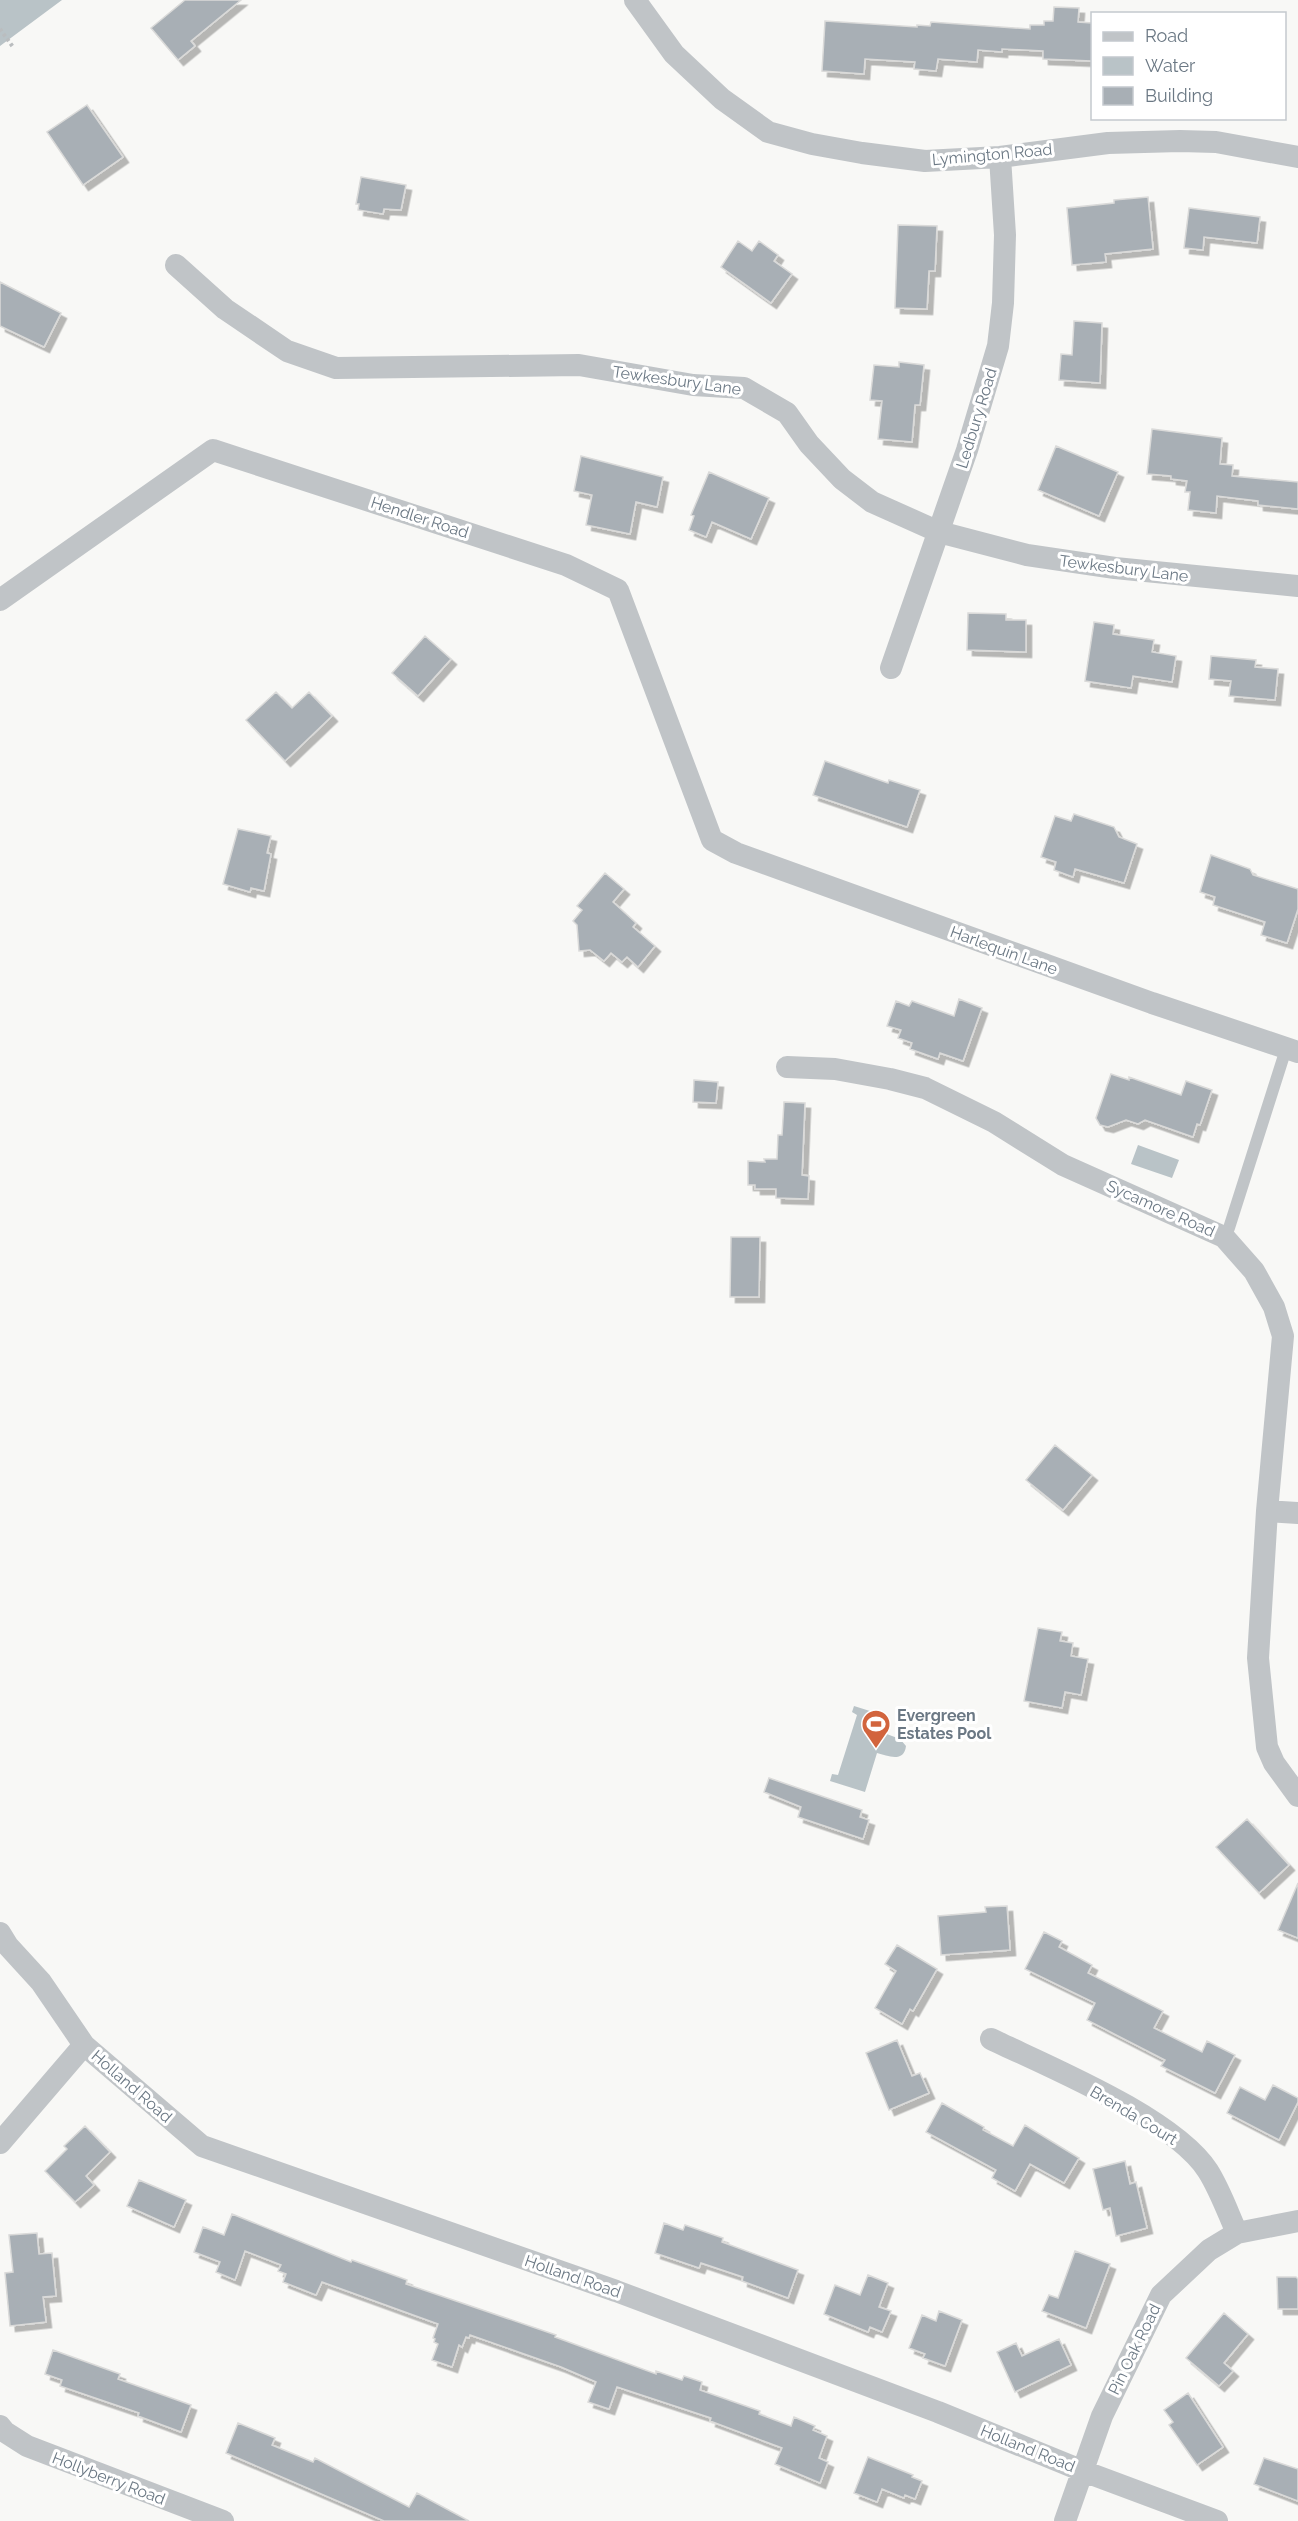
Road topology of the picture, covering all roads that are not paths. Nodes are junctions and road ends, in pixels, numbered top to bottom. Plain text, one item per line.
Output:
1 (635, 0) edge
2 (1000, 157) junction
3 (1298, 157) edge
4 (176, 265) dead end
5 (939, 532) junction
6 (1298, 586) edge
7 (0, 600) edge
8 (891, 668) dead end
9 (712, 840) joint
10 (1292, 1050) edge
11 (787, 1067) dead end
12 (1224, 1237) junction
13 (1267, 1511) junction
14 (1298, 1513) edge
15 (1298, 1796) edge
16 (0, 1933) edge
17 (991, 2038) dead end
18 (84, 2045) junction
19 (0, 2143) edge
20 (1298, 2221) edge
21 (1237, 2234) junction
22 (2, 2432) edge
23 (1083, 2471) junction
24 (223, 2521) edge
25 (1065, 2521) edge
26 (1217, 2521) edge

1 - 2 street, Lymington Road
2 - 3 street, Lymington Road
2 - 5 street, Ledbury Road
4 - 5 street, Tewkesbury Lane
5 - 6 street, Tewkesbury Lane
5 - 8 street, Ledbury Road
7 - 9 street, Hendler Road
9 - 10 street, Harlequin Lane
10 - 12 lane
11 - 12 street, Sycamore Road
12 - 13 street, Sycamore Road
13 - 14 street
13 - 15 street, Sycamore Road
16 - 18 street, Holland Road
17 - 21 street, Brenda Court
18 - 19 street
18 - 23 street, Holland Road
20 - 21 street, Pin Oak Road
21 - 23 street, Pin Oak Road
22 - 24 street, Hollyberry Road
23 - 25 street, Pin Oak Road
23 - 26 street, Holland Road

